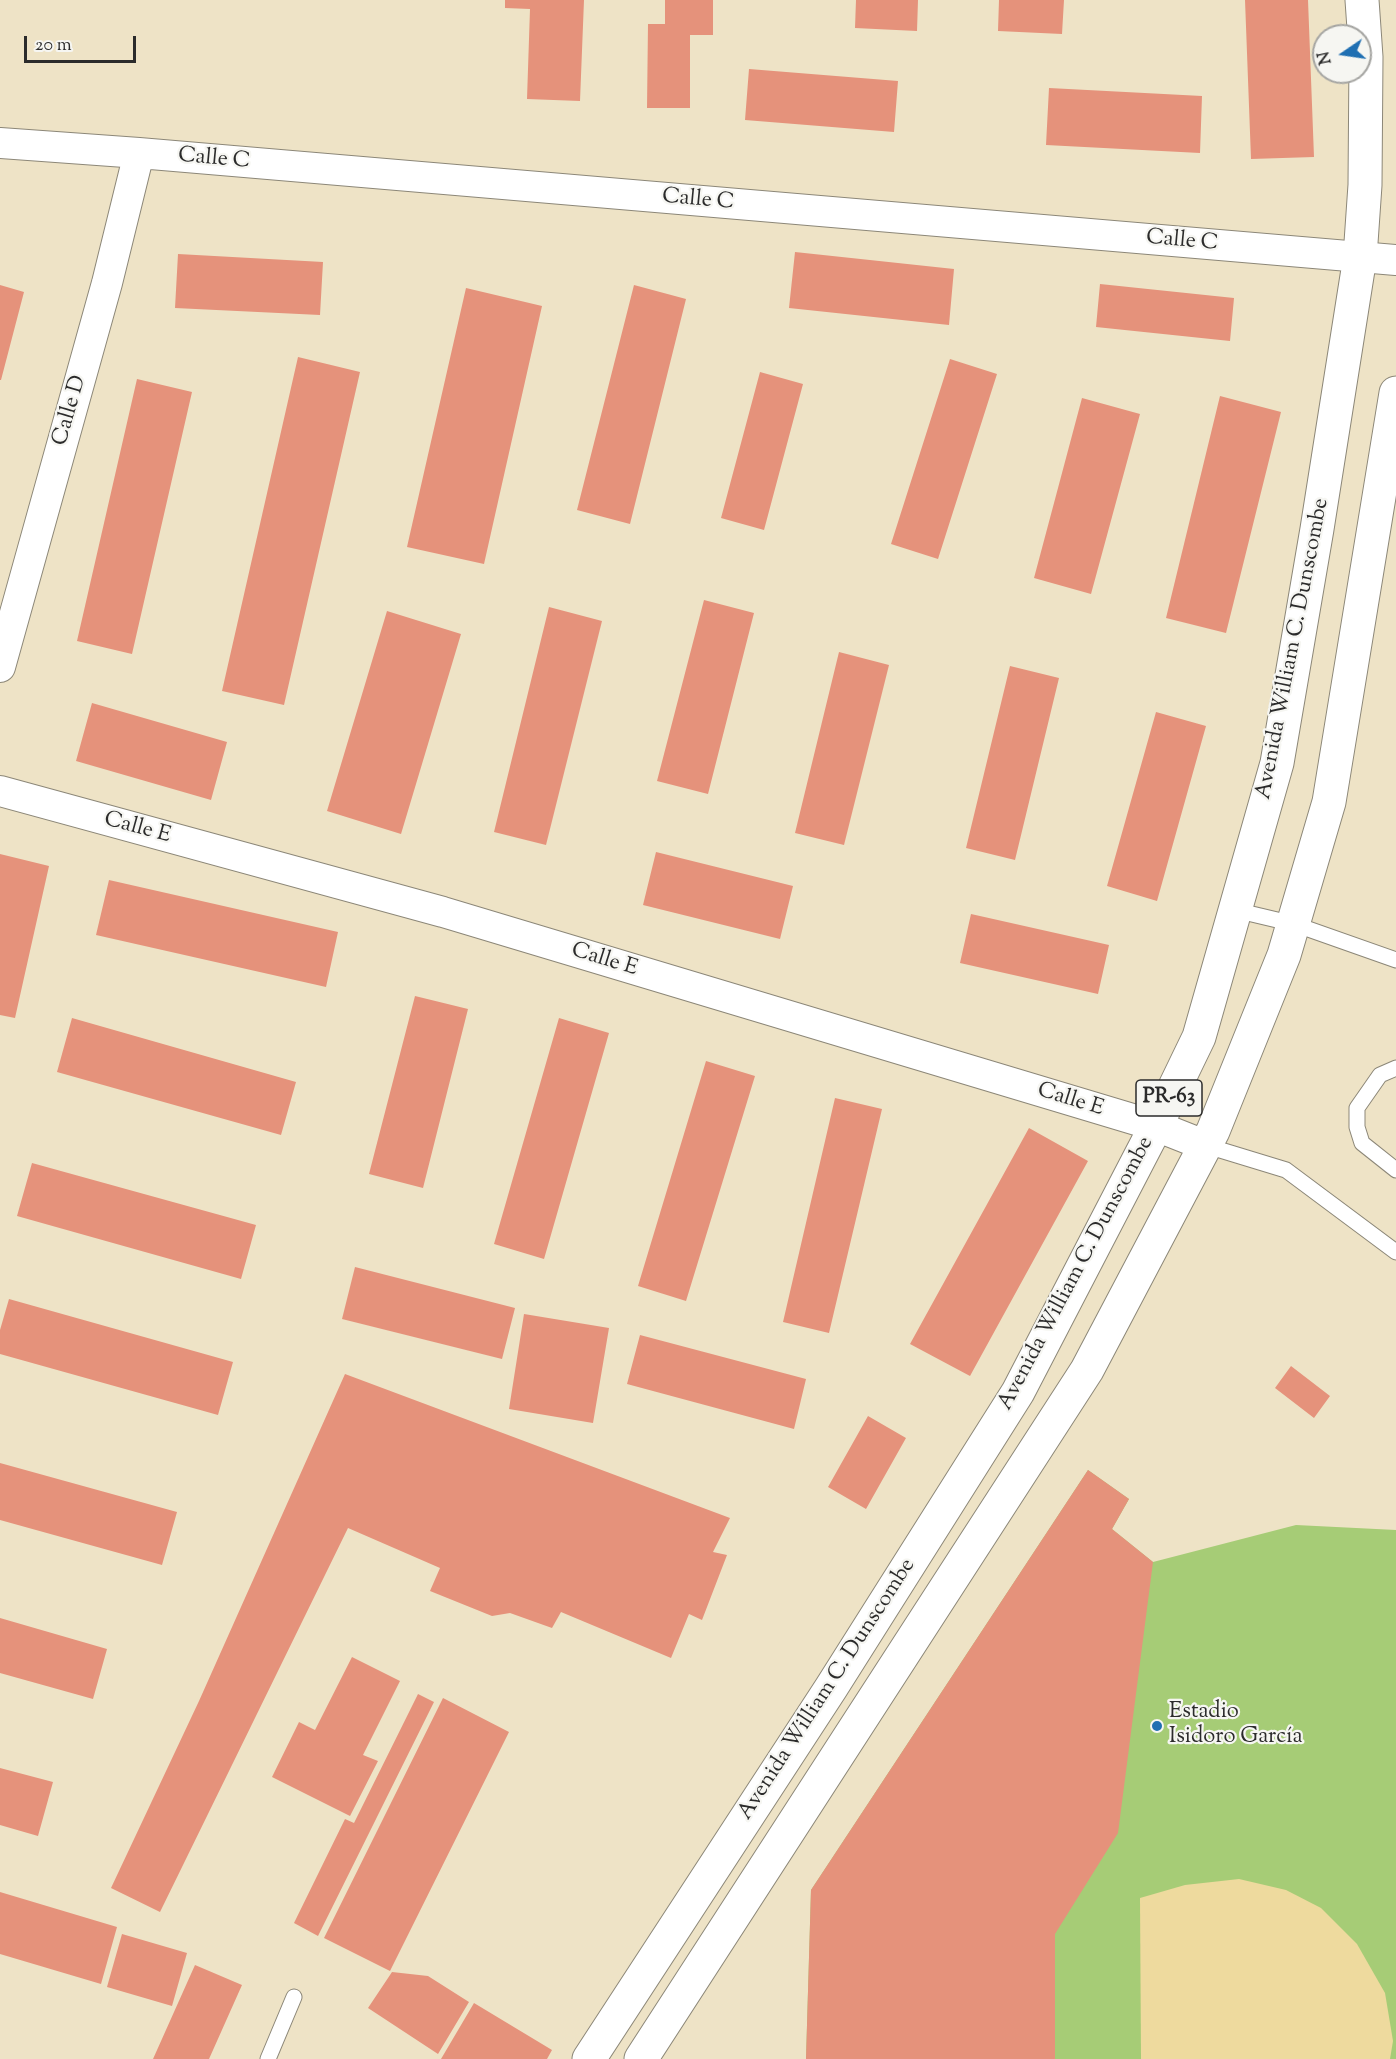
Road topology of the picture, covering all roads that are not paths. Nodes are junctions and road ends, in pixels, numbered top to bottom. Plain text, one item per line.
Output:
1 (1362, 0) edge
2 (0, 143) edge
3 (139, 153) junction
4 (1360, 257) junction
5 (1396, 260) edge
6 (1396, 393) edge
7 (0, 667) edge
8 (0, 791) edge
9 (1235, 910) junction
10 (1293, 924) junction
11 (1396, 960) edge
12 (1396, 1068) edge
13 (1156, 1126) junction
14 (1204, 1145) junction
15 (1396, 1170) edge
16 (1396, 1252) edge
17 (636, 1986) junction
18 (294, 1997) dead end
19 (673, 2010) junction
20 (268, 2059) edge
21 (589, 2059) edge
22 (640, 2059) edge

1 - 4 main road, Avenida William C. Dunscombe / PR-63
2 - 3 street, Calle C
3 - 4 street, Calle C
3 - 7 street, Calle D
4 - 5 street, Calle C
4 - 9 main road, Avenida William C. Dunscombe / PR-63
6 - 10 main road, Avenida William C. Dunscombe / PR-63
8 - 13 street, Calle E
9 - 10 lane
9 - 13 main road, Avenida William C. Dunscombe / PR-63
10 - 11 lane
10 - 14 main road, Avenida William C. Dunscombe / PR-63
12 - 15 lane
13 - 14 street, Calle E
13 - 17 main road, Avenida William C. Dunscombe / PR-63
14 - 16 lane
14 - 19 main road, Avenida William C. Dunscombe / PR-63
17 - 19 main road
17 - 21 main road, Avenida William C. Dunscombe / PR-63
18 - 20 lane
19 - 22 main road, Avenida William C. Dunscombe / PR-63

